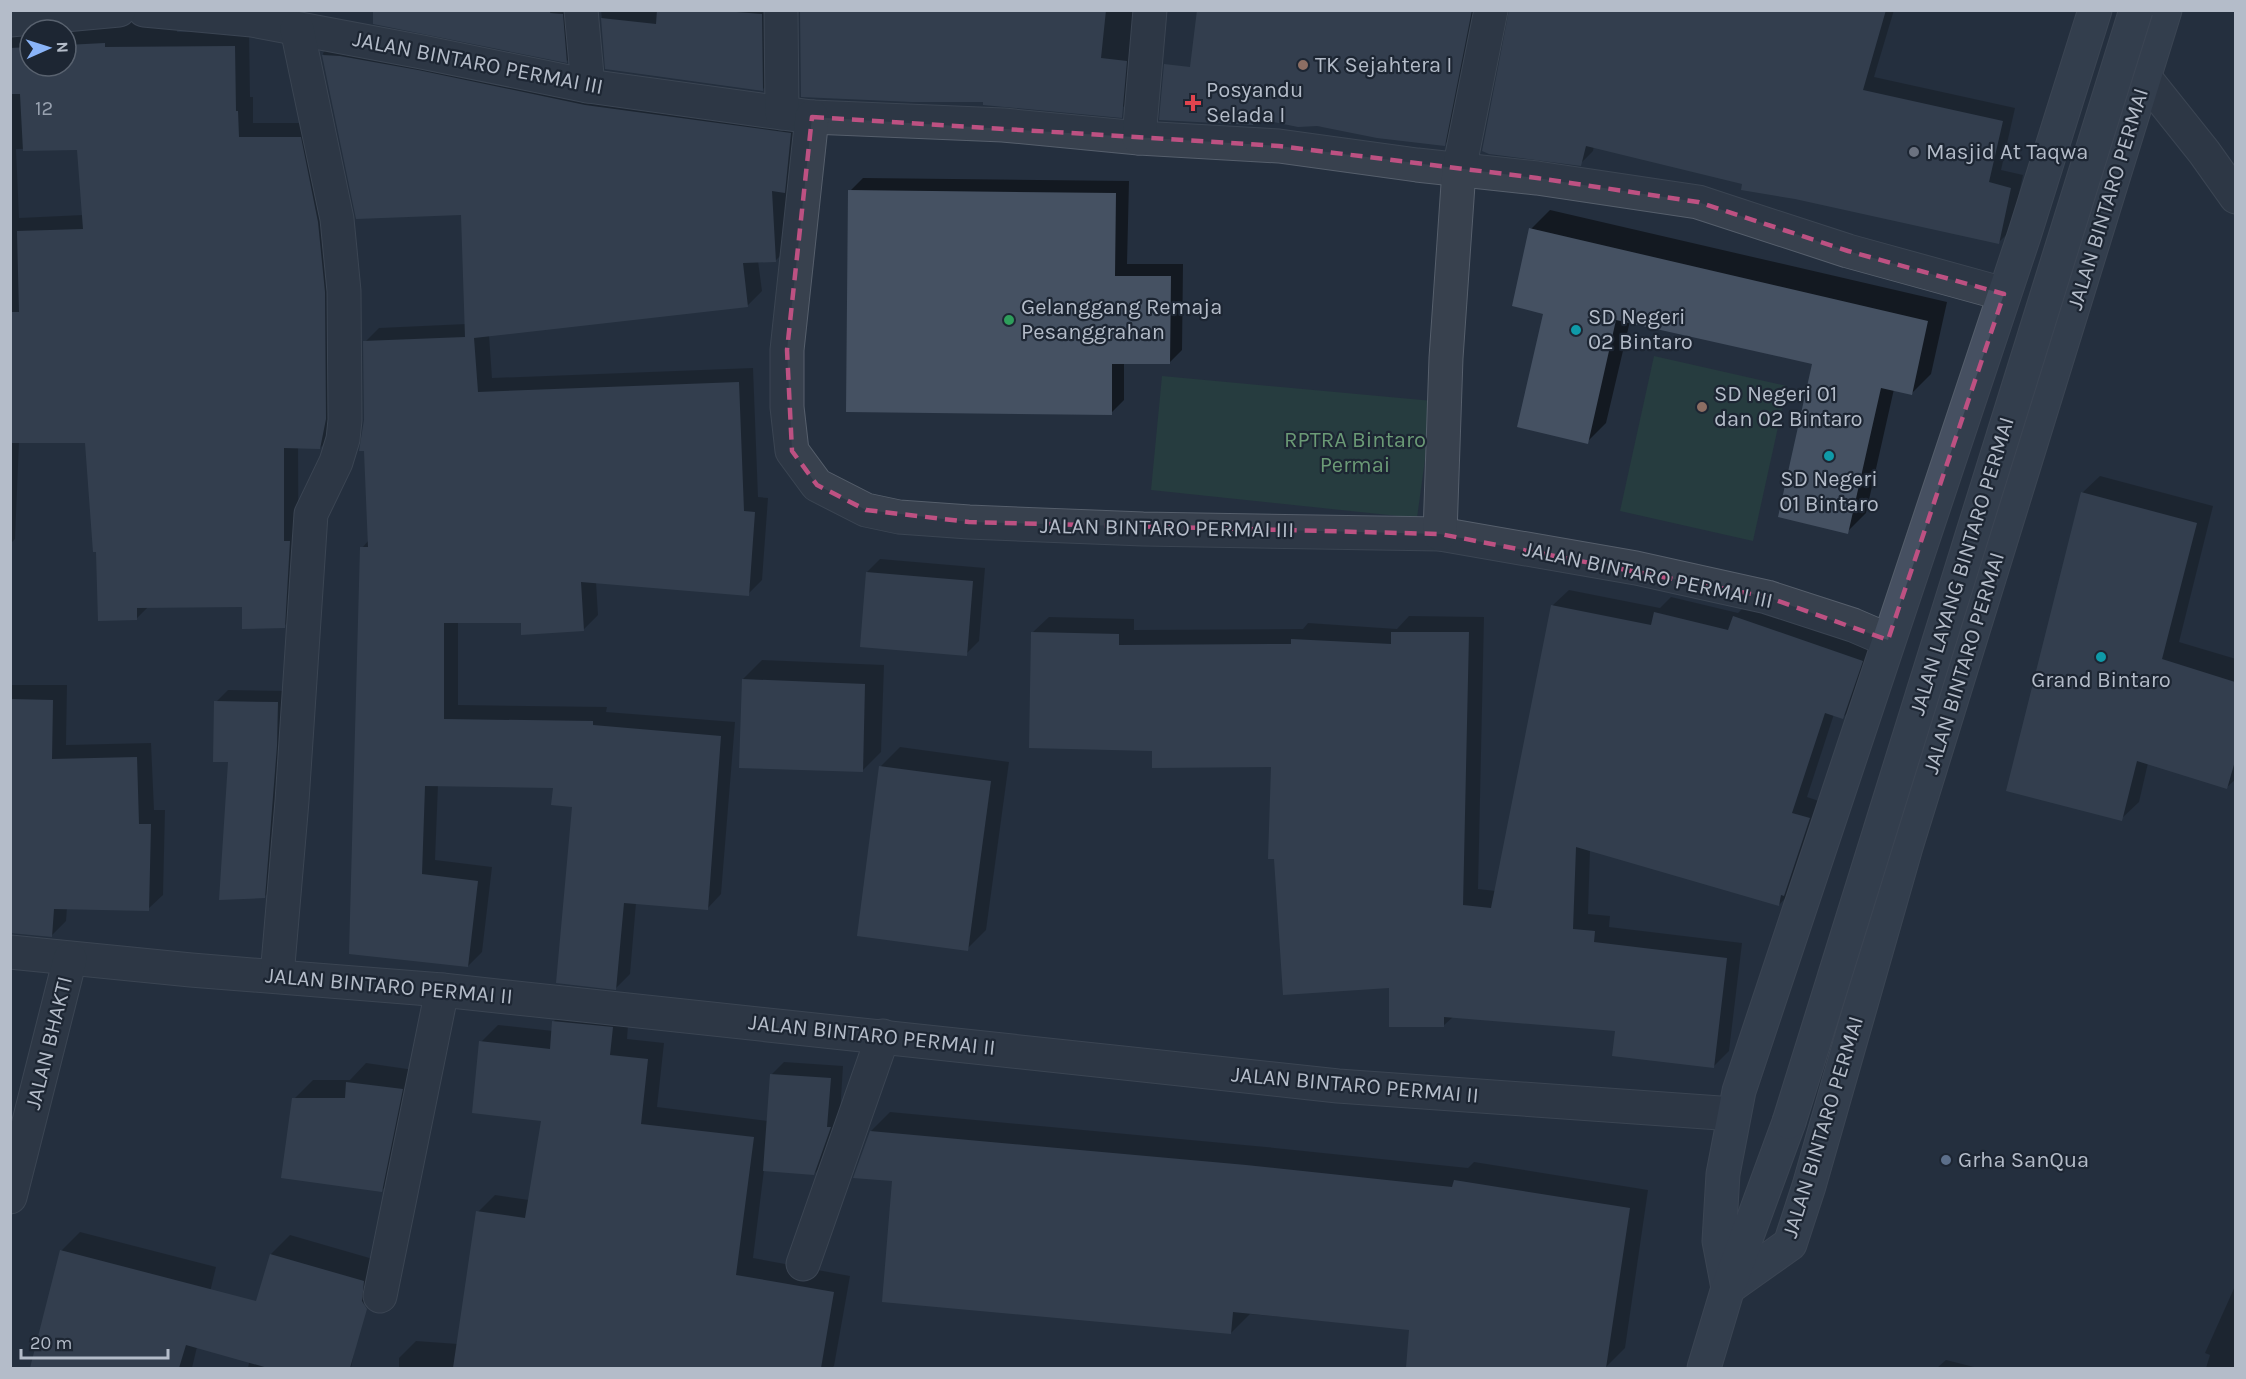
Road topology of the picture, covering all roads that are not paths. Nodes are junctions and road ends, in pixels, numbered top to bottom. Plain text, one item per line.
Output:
1 (119, 10) edge
2 (144, 10) edge
3 (581, 10) edge
4 (781, 10) edge
5 (1150, 10) edge
6 (1491, 10) edge
7 (2095, 10) edge
8 (2136, 10) edge
9 (2165, 10) edge
10 (10, 20) edge
11 (297, 29) junction
12 (2145, 78) junction
13 (588, 86) junction
14 (797, 115) junction
15 (1139, 138) junction
16 (1459, 170) junction
17 (2044, 173) junction
18 (2110, 193) junction
19 (2235, 197) edge
20 (2004, 294) junction
21 (1440, 534) junction
22 (1888, 640) junction
23 (10, 952) edge
24 (70, 959) junction
25 (277, 976) junction
26 (442, 990) junction
27 (883, 1036) junction
28 (1734, 1114) junction
29 (1789, 1122) joint
30 (10, 1197) edge
31 (802, 1264) dead end
32 (1728, 1288) junction
33 (380, 1296) dead end
34 (1704, 1368) edge

1 - 10 street
2 - 11 street, JALAN BINTARO PERMAI III
3 - 13 street
4 - 14 street
5 - 15 street
6 - 16 street
7 - 17 street, JALAN BINTARO PERMAI
8 - 29 street, JALAN LAYANG BINTARO PERMAI, bridge
9 - 12 street, JALAN BINTARO PERMAI
11 - 13 street, JALAN BINTARO PERMAI III
11 - 25 street
12 - 18 street, JALAN BINTARO PERMAI
12 - 19 street
13 - 14 street, JALAN BINTARO PERMAI III
14 - 15 street, JALAN BINTARO PERMAI III
14 - 21 street, JALAN BINTARO PERMAI III
15 - 16 street, JALAN BINTARO PERMAI III
16 - 20 street, JALAN BINTARO PERMAI III
16 - 21 street
17 - 18 street
17 - 20 street, JALAN BINTARO PERMAI
18 - 32 street, JALAN BINTARO PERMAI
20 - 22 street, JALAN BINTARO PERMAI
21 - 22 street, JALAN BINTARO PERMAI III
22 - 28 street, JALAN BINTARO PERMAI
23 - 24 street, JALAN BINTARO PERMAI II
24 - 25 street, JALAN BINTARO PERMAI II
24 - 30 street, JALAN BHAKTI
25 - 26 street, JALAN BINTARO PERMAI II
26 - 27 street, JALAN BINTARO PERMAI II
26 - 33 street
27 - 28 street, JALAN BINTARO PERMAI II
27 - 31 street
28 - 32 street, JALAN BINTARO PERMAI
29 - 32 street, JALAN BINTARO PERMAI
32 - 34 street, JALAN BINTARO PERMAI

